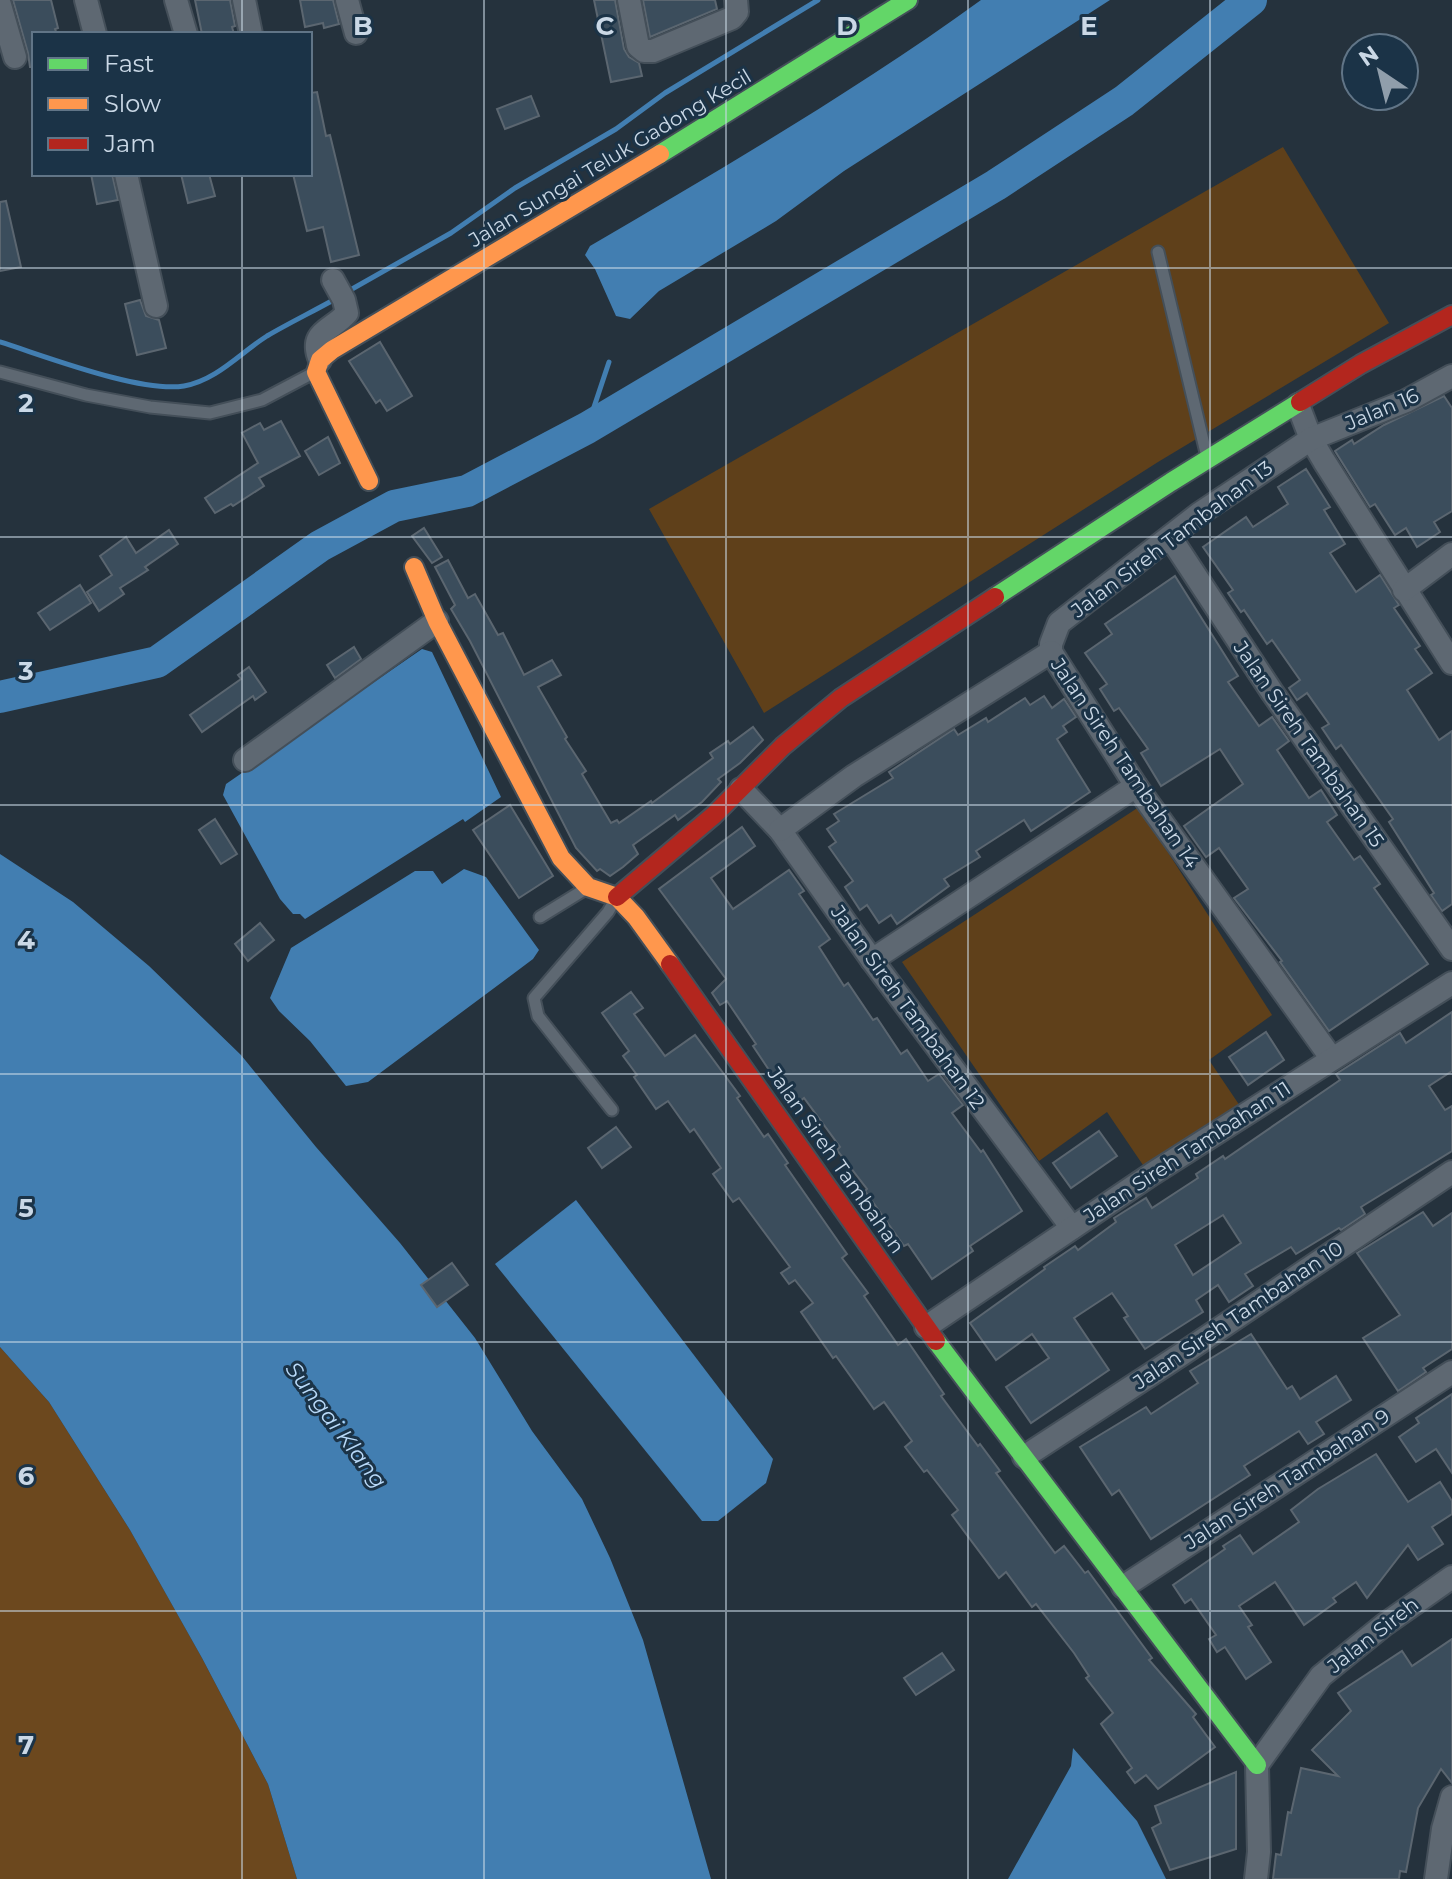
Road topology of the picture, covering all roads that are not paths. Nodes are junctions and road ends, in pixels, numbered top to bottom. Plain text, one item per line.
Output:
1 (86, 0) edge
2 (176, 0) edge
3 (244, 0) edge
4 (347, 0) edge
5 (629, 0) edge
6 (736, 0) edge
7 (908, 0) edge
8 (0, 5) edge
9 (94, 32) edge
10 (185, 32) edge
11 (251, 32) edge
12 (356, 33) dead end
13 (15, 57) dead end
14 (126, 176) edge
15 (1158, 252) dead end
16 (333, 280) dead end
17 (156, 306) dead end
18 (1452, 315) edge
19 (323, 360) junction
20 (0, 372) edge
21 (1452, 376) edge
22 (1298, 405) junction
23 (1311, 439) junction
24 (1208, 461) junction
25 (369, 481) dead end
26 (1170, 537) junction
27 (1452, 554) edge
28 (414, 567) dead end
29 (1404, 590) junction
30 (437, 621) junction
31 (1051, 652) junction
32 (1452, 663) edge
33 (245, 760) dead end
34 (1136, 786) junction
35 (741, 789) junction
36 (780, 830) junction
37 (588, 887) junction
38 (617, 897) junction
39 (540, 917) dead end
40 (1452, 949) edge
41 (872, 960) junction
42 (1452, 983) edge
43 (1332, 1059) junction
44 (612, 1110) dead end
45 (1452, 1172) edge
46 (1072, 1228) junction
47 (926, 1327) junction
48 (1452, 1372) edge
49 (1024, 1457) junction
50 (1452, 1577) edge
51 (1123, 1587) junction
52 (1257, 1765) junction
53 (1452, 1797) edge
54 (1256, 1879) edge
55 (1436, 1879) edge

1 - 9 street
2 - 10 street
3 - 11 street
4 - 12 street
5 - 6 street
7 - 19 street, Jalan Sungai Teluk Gadong Kecil
8 - 13 street
14 - 17 street
15 - 24 lane
16 - 19 street
18 - 22 street
19 - 20 lane
19 - 25 street
21 - 23 street, Jalan 16
22 - 23 street
22 - 24 street
23 - 26 street, Jalan Sireh Tambahan 13
23 - 29 street
24 - 35 street
26 - 31 street, Jalan Sireh Tambahan 13
26 - 40 street, Jalan Sireh Tambahan 15
27 - 29 street
28 - 30 street, Jalan Sireh Tambahan
29 - 32 street
30 - 33 street
30 - 37 street, Jalan Sireh Tambahan
31 - 34 street, Jalan Sireh Tambahan 14
31 - 36 street, Jalan Sireh Tambahan 14
34 - 41 street
34 - 43 street, Jalan Sireh Tambahan 14
35 - 36 street, Jalan Sireh Tambahan 12
35 - 38 street
36 - 41 street, Jalan Sireh Tambahan 12
37 - 38 street, Jalan Sireh Tambahan
37 - 39 lane
38 - 44 lane
38 - 47 street, Jalan Sireh Tambahan
41 - 46 street, Jalan Sireh Tambahan 12
42 - 43 street, Jalan Sireh Tambahan 11
43 - 46 street, Jalan Sireh Tambahan 11
45 - 49 street, Jalan Sireh Tambahan 10
46 - 47 street, Jalan Sireh Tambahan 11
47 - 49 street, Jalan Sireh Tambahan
48 - 51 street, Jalan Sireh Tambahan 9
49 - 51 street, Jalan Sireh Tambahan
50 - 52 street, Jalan Sireh
51 - 52 street, Jalan Sireh Tambahan
52 - 54 street
53 - 55 street

